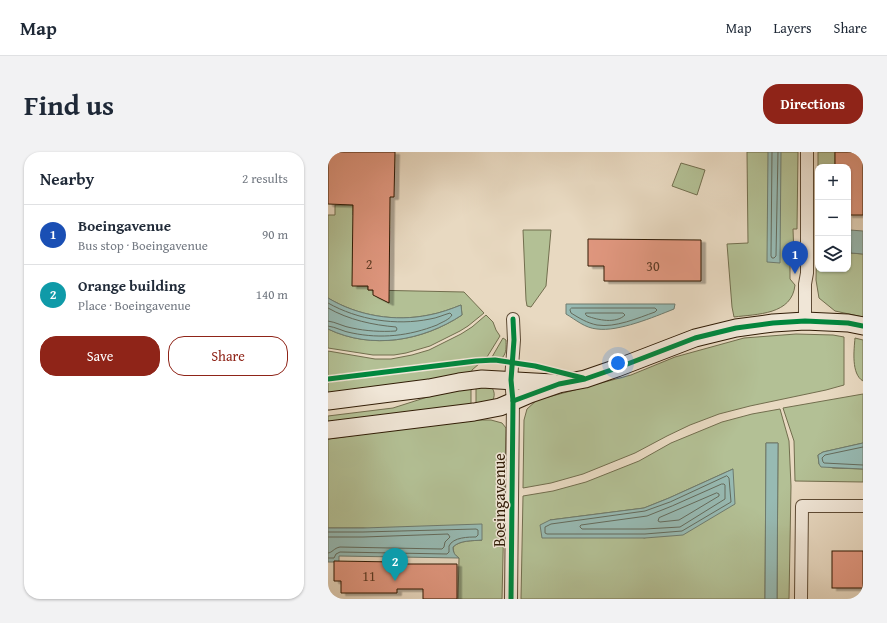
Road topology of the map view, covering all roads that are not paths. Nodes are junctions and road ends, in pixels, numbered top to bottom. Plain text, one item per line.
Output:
1 (807, 152) edge
2 (513, 318) dead end
3 (805, 321) junction
4 (863, 326) edge
5 (511, 380) junction
6 (559, 384) junction
7 (328, 401) edge
8 (513, 401) junction
9 (328, 430) edge
10 (863, 506) edge
11 (511, 599) edge
12 (802, 599) edge

1 - 3 street
2 - 5 street, Boeingavenue
3 - 4 street
3 - 6 street
5 - 6 street
5 - 7 street
5 - 8 street, Boeingavenue
6 - 8 street
8 - 9 street
8 - 11 street, Boeingavenue
10 - 12 street

